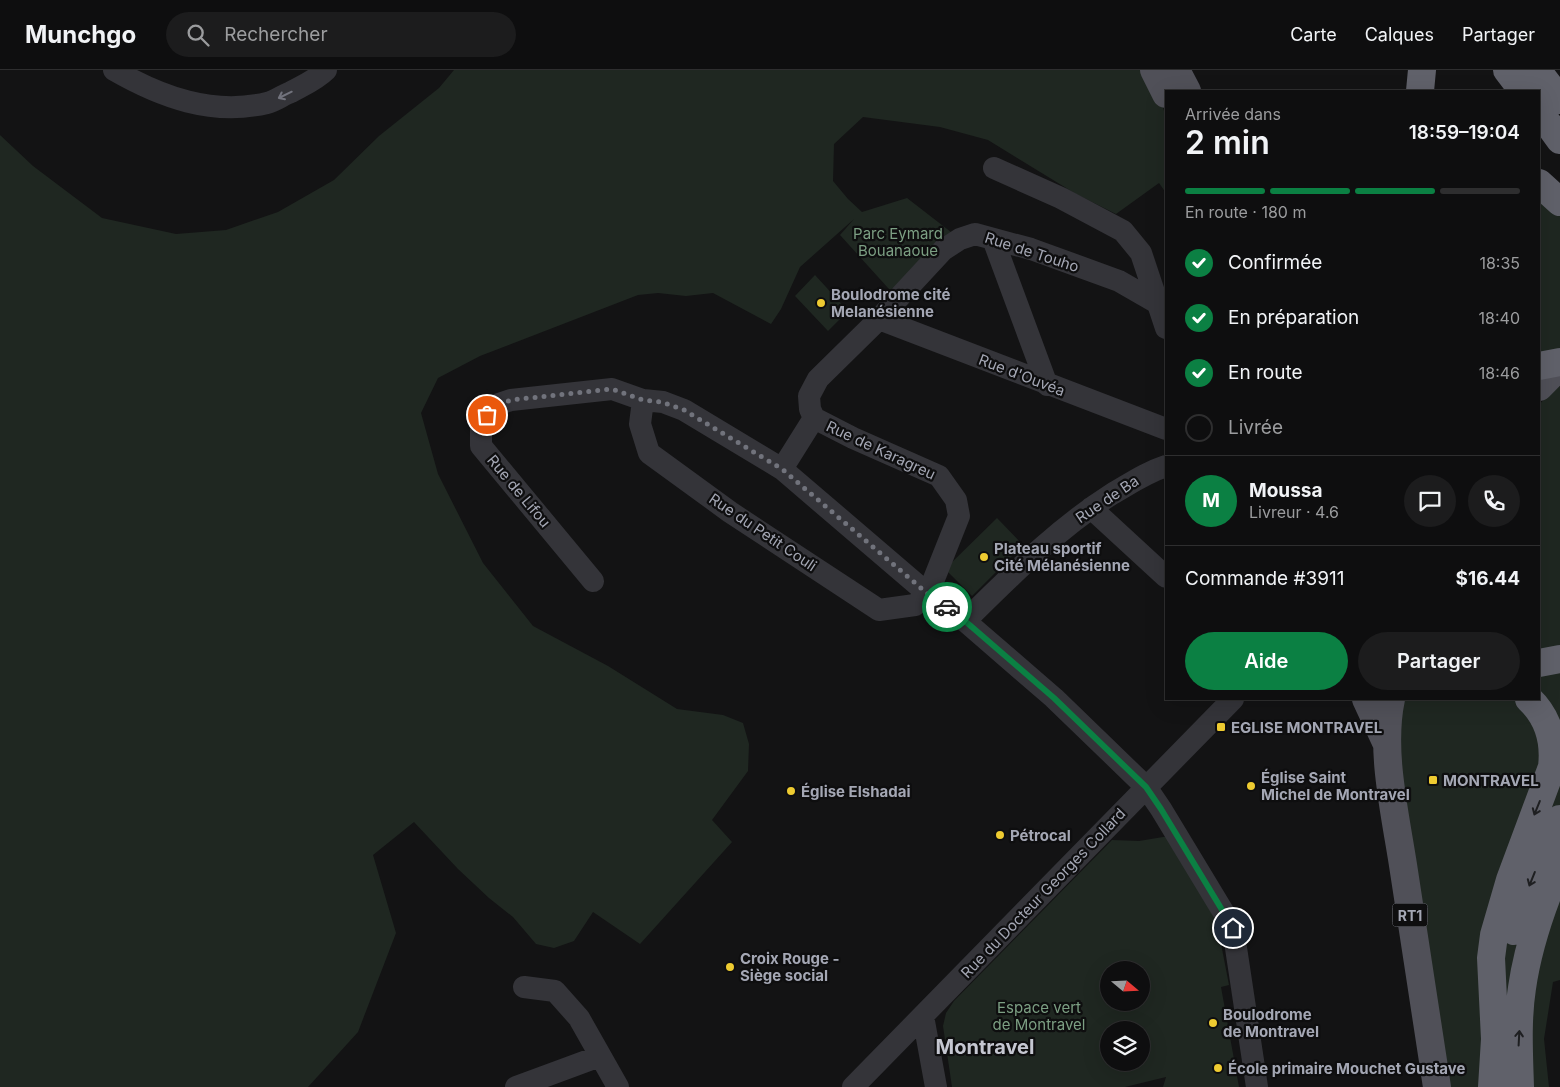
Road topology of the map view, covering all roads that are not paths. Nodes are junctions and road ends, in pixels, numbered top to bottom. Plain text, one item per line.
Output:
1 (114, 70) edge
2 (326, 70) edge
3 (1154, 70) edge
4 (1176, 70) edge
5 (1422, 70) edge
6 (1507, 70) edge
7 (1537, 70) edge
8 (1186, 90) edge
9 (1420, 90) edge
10 (1522, 90) edge
11 (1165, 92) edge
12 (1560, 100) edge
13 (1540, 112) edge
14 (1560, 140) edge
15 (994, 168) dead end
16 (1540, 183) edge
17 (1560, 202) edge
18 (993, 239) junction
19 (1159, 304) junction
20 (879, 319) junction
21 (1165, 325) edge
22 (1047, 384) junction
23 (643, 400) junction
24 (814, 418) junction
25 (1165, 429) edge
26 (1165, 466) edge
27 (782, 469) junction
28 (1091, 508) junction
29 (1165, 576) edge
30 (594, 581) dead end
31 (928, 594) junction
32 (965, 621) junction
33 (1560, 659) edge
34 (1540, 663) edge
35 (1232, 700) edge
36 (1366, 700) edge
37 (1391, 700) edge
38 (1530, 700) edge
39 (1387, 743) junction
40 (1146, 787) junction
41 (1560, 820) edge
42 (1560, 864) edge
43 (524, 987) dead end
44 (923, 1016) junction
45 (1495, 1039) junction
46 (600, 1056) junction
47 (516, 1087) edge
48 (618, 1087) edge
49 (853, 1087) edge
50 (936, 1087) edge
51 (1257, 1087) edge
52 (1437, 1087) edge
53 (1492, 1087) edge
54 (1520, 1087) edge

2 -> 1 street
3 - 11 main road
4 - 8 main road
5 - 9 highway
6 - 10 highway
7 - 12 highway
13 - 14 highway
15 - 19 street
16 - 17 highway
18 - 19 street, Rue de Touho
18 - 20 street, Rue de Touho
18 - 22 street
19 - 21 street
20 - 22 street, Rue d'Ouvéa
20 - 24 street, Rue de Touho
22 - 25 street, Rue d'Ouvéa
23 - 27 street, Rue de Lifou
23 - 30 street, Rue de Lifou
23 - 31 street, Rue du Petit Couli
24 - 27 street
24 - 31 street, Rue de Karagreu
26 - 28 street, Rue de Ba
27 - 31 street, Rue de Lifou
28 - 29 street
28 - 32 street, Rue de Ba
31 - 32 street, Rue de Lifou
32 - 40 street, Rue de Lifou
33 - 34 highway
35 - 40 street, Rue du Docteur Georges Collard
36 - 39 main road, RT1
37 - 39 main road, RT1
38 -> 45 highway
39 - 52 main road, RT1
40 - 44 street, Rue du Docteur Georges Collard
40 - 51 street, Rue de Lifou
41 -> 45 highway
54 -> 42 highway
43 - 46 street
44 - 49 street, Rue du Docteur Georges Collard
44 - 50 street
45 - 53 highway
46 - 47 street
46 - 48 street

